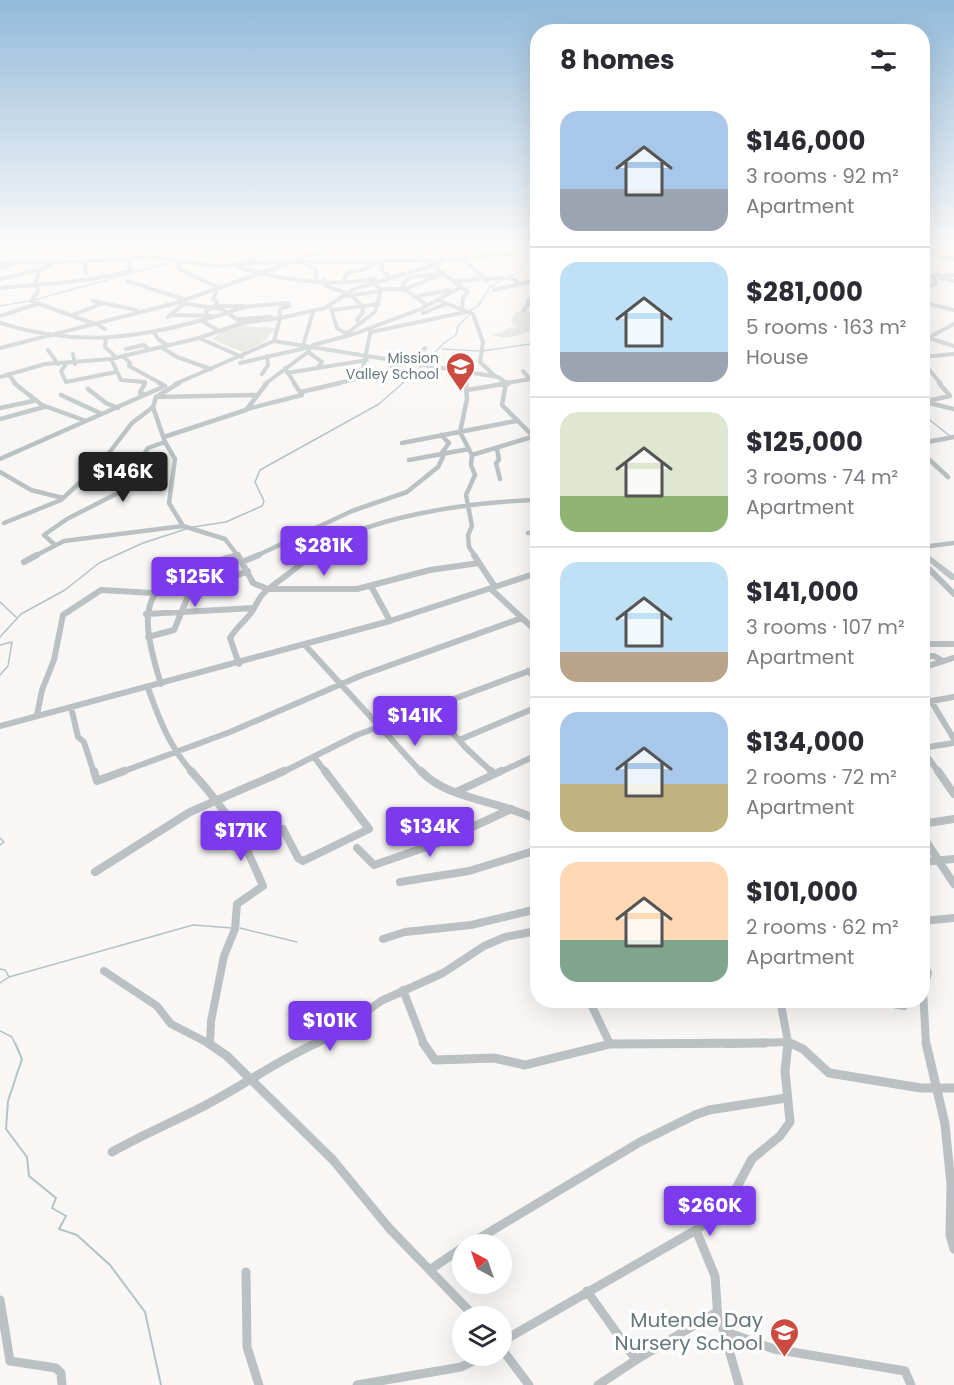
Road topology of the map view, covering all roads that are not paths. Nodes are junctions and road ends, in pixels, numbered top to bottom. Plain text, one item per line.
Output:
1 (61, 312) edge
2 (81, 312) edge
3 (137, 312) edge
4 (176, 312) edge
5 (206, 312) edge
6 (224, 312) edge
7 (230, 312) edge
8 (280, 312) edge
9 (312, 312) joint
10 (333, 312) edge
11 (358, 312) edge
12 (422, 312) edge
13 (461, 312) edge
14 (466, 312) edge
15 (227, 313) junction
16 (363, 313) junction
17 (373, 314) joint
18 (72, 315) junction
19 (173, 315) junction
20 (207, 315) junction
21 (218, 316) junction
22 (168, 317) dead end
23 (194, 317) junction
24 (281, 318) junction
25 (240, 321) junction
26 (204, 322) junction
27 (0, 323) edge
28 (93, 323) junction
29 (359, 323) junction
30 (198, 324) junction
31 (954, 324) edge
32 (187, 327) junction
33 (105, 328) dead end
34 (153, 331) junction
35 (219, 331) junction
36 (371, 331) junction
37 (348, 335) junction
38 (44, 337) junction
39 (121, 337) junction
40 (930, 337) edge
41 (106, 338) junction
42 (199, 338) junction
43 (930, 339) edge
44 (274, 341) junction
45 (167, 345) junction
46 (954, 346) edge
47 (161, 347) junction
48 (0, 348) edge
49 (308, 348) junction
50 (425, 348) dead end
51 (126, 349) junction
52 (48, 350) dead end
53 (149, 350) junction
54 (73, 354) dead end
55 (400, 354) dead end
56 (954, 354) edge
57 (128, 355) junction
58 (267, 356) junction
59 (415, 356) junction
60 (367, 357) junction
61 (117, 358) junction
62 (930, 358) edge
63 (111, 359) junction
64 (241, 360) junction
65 (411, 362) junction
66 (58, 364) junction
67 (66, 364) junction
68 (75, 364) junction
69 (391, 366) dead end
70 (317, 368) junction
71 (212, 369) junction
72 (930, 370) edge
73 (286, 371) junction
74 (523, 371) dead end
75 (116, 372) junction
76 (465, 372) junction
77 (278, 373) junction
78 (8, 374) junction
79 (495, 376) junction
80 (0, 377) edge
81 (530, 380) joint
82 (508, 384) junction
83 (167, 386) junction
84 (88, 388) dead end
85 (467, 390) junction
86 (301, 392) junction
87 (146, 394) junction
88 (61, 395) dead end
89 (254, 396) junction
90 (156, 397) junction
91 (33, 401) junction
92 (930, 401) edge
93 (930, 403) edge
94 (153, 406) junction
95 (44, 407) junction
96 (0, 408) edge
97 (118, 408) junction
98 (954, 409) edge
99 (246, 410) junction
100 (102, 414) junction
101 (0, 419) edge
102 (86, 421) junction
103 (516, 422) junction
104 (460, 432) junction
105 (530, 434) edge
106 (441, 435) junction
107 (951, 437) edge
108 (164, 440) junction
109 (530, 441) edge
110 (930, 441) edge
111 (402, 443) dead end
112 (469, 449) junction
113 (497, 449) junction
114 (441, 454) junction
115 (472, 456) junction
116 (0, 459) edge
117 (409, 460) dead end
118 (930, 460) edge
119 (0, 472) edge
120 (948, 477) dead end
121 (501, 479) dead end
122 (63, 498) junction
123 (530, 501) edge
124 (469, 507) junction
125 (4, 523) dead end
126 (187, 528) junction
127 (300, 535) junction
128 (954, 543) edge
129 (54, 544) junction
130 (328, 544) junction
131 (930, 546) edge
132 (238, 555) junction
133 (930, 558) edge
134 (24, 562) dead end
135 (242, 562) junction
136 (480, 563) junction
137 (930, 570) edge
138 (248, 571) junction
139 (530, 575) edge
140 (954, 578) edge
141 (371, 586) junction
142 (493, 588) junction
143 (268, 589) junction
144 (153, 593) junction
145 (954, 594) edge
146 (254, 608) junction
147 (179, 612) junction
148 (146, 614) junction
149 (522, 618) junction
150 (390, 621) junction
151 (530, 625) edge
152 (148, 637) junction
153 (930, 644) edge
154 (954, 644) edge
155 (305, 645) junction
156 (930, 657) edge
157 (953, 658) edge
158 (943, 661) junction
159 (239, 664) junction
160 (930, 667) edge
161 (528, 672) edge
162 (160, 684) junction
163 (341, 684) junction
164 (148, 688) junction
165 (954, 697) edge
166 (70, 707) junction
167 (431, 708) junction
168 (530, 709) edge
169 (37, 715) junction
170 (0, 726) edge
171 (379, 727) junction
172 (459, 740) junction
173 (954, 741) edge
174 (930, 746) edge
175 (175, 750) junction
176 (315, 758) junction
177 (530, 758) edge
178 (930, 760) edge
179 (493, 773) junction
180 (456, 792) junction
181 (954, 794) edge
182 (218, 800) junction
183 (511, 809) junction
184 (530, 817) edge
185 (954, 819) edge
186 (930, 823) edge
187 (283, 829) dead end
188 (930, 847) edge
189 (357, 848) dead end
190 (530, 853) edge
191 (954, 859) edge
192 (939, 861) junction
193 (930, 862) edge
194 (95, 872) dead end
195 (400, 882) dead end
196 (954, 884) edge
197 (530, 911) edge
198 (954, 918) edge
199 (930, 920) edge
200 (530, 932) edge
201 (383, 939) dead end
202 (104, 971) dead end
203 (403, 990) junction
204 (593, 1008) edge
205 (782, 1008) edge
206 (924, 1008) edge
207 (788, 1042) junction
208 (210, 1044) junction
209 (610, 1044) junction
210 (251, 1078) junction
211 (936, 1086) junction
212 (954, 1088) edge
213 (786, 1098) junction
214 (112, 1152) dead end
215 (696, 1230) junction
216 (486, 1234) edge
217 (954, 1249) edge
218 (452, 1255) edge
219 (431, 1269) junction
220 (246, 1272) dead end
221 (587, 1291) junction
222 (0, 1300) edge
223 (465, 1306) edge
224 (715, 1312) junction
225 (722, 1325) junction
226 (512, 1335) edge
227 (636, 1360) junction
228 (512, 1363) edge
229 (463, 1366) edge
230 (62, 1385) edge
231 (259, 1385) edge
232 (357, 1385) edge
233 (529, 1385) edge
234 (598, 1385) edge
235 (739, 1385) edge
236 (911, 1385) edge

1 - 18 street
2 - 18 street
3 - 28 street
4 - 19 street
5 - 20 street
6 - 15 street
7 - 15 street
8 - 24 street
9 - 24 street
9 - 49 street
10 - 37 street
11 - 16 street
12 - 36 street
13 - 36 street
14 - 79 street
15 - 21 street
15 - 25 street
16 - 17 street
16 - 29 street
17 - 29 street
18 - 28 street
19 - 22 street
19 - 23 street
20 - 21 street
20 - 23 street
21 - 26 street
23 - 30 street
24 - 25 street
24 - 44 street
25 - 35 street
26 - 30 street
26 - 35 street
27 - 38 street
28 - 33 street
28 - 38 street
29 - 37 street
30 - 32 street
31 - 40 street
32 - 34 street
32 - 42 street
34 - 39 street
34 - 45 street
35 - 42 street
36 - 37 street
36 - 60 street
37 - 49 street
38 - 41 street
38 - 48 street
39 - 41 street
39 - 51 street
41 - 61 street
42 - 45 street
42 - 64 street
43 - 46 street
44 - 49 street
44 - 64 street
45 - 47 street
47 - 53 street
47 - 71 street
49 - 58 street
49 - 60 street
49 - 70 street
49 - 73 street
50 - 59 street
51 - 53 street
51 - 57 street
52 - 66 street
53 - 57 street
54 - 68 street
55 - 59 street
56 - 62 street
57 - 61 street
57 - 83 street
58 - 64 street
58 - 77 street
59 - 65 street
60 - 65 street
60 - 70 street
60 - 86 street
61 - 63 street
63 - 68 street
63 - 75 street
64 - 71 street
65 - 69 street
65 - 76 street
66 - 67 street
66 - 78 street
67 - 68 street
67 - 75 street
70 - 73 street
71 - 83 street
72 - 92 street
73 - 77 street
73 - 86 street
74 - 81 street
75 - 87 street
76 - 79 street
76 - 85 street
77 - 89 street
78 - 80 street
78 - 91 street
79 - 82 street
81 - 82 street
82 - 85 street
82 - 103 street
83 - 87 street
83 - 90 street
84 - 97 street
85 - 104 street
86 - 99 street
87 - 97 street
88 - 100 street
89 - 90 street
89 - 99 street
90 - 94 street
91 - 95 street
91 - 96 street
93 - 98 street
94 - 108 street
94 - 122 street
95 - 101 street
95 - 102 street
97 - 100 street
99 - 108 street
100 - 102 street
102 - 116 street
103 - 104 street
103 - 105 street
104 - 106 street
104 - 112 street
106 - 111 street
106 - 114 street
107 - 110 street
108 - 126 street
108 - 129 street
109 - 113 street
112 - 114 street
112 - 115 street
113 - 115 street
113 - 121 street
114 - 117 street
114 - 127 street
115 - 124 street
118 - 120 street
119 - 122 street
122 - 125 street
123 - 124 street
124 - 130 street
124 - 136 street
126 - 129 street
126 - 132 street
127 - 130 street
127 - 135 street
128 - 131 street
129 - 134 street
130 - 143 street
132 - 135 street
132 - 144 street
133 - 140 highway
135 - 138 street
136 - 141 street
136 - 142 street
137 - 145 street
138 - 143 street
138 - 147 street
139 - 142 street
141 - 143 street
141 - 150 street
142 - 149 street
142 - 150 street
143 - 146 street
144 - 148 street
144 - 169 street
146 - 147 street
146 - 159 street
147 - 148 street
147 - 152 street
148 - 152 street
149 - 151 street
149 - 163 street
150 - 155 street
152 - 162 street
153 - 154 street
155 - 159 street
155 - 163 street
156 - 158 street
157 - 158 street
158 - 160 street
159 - 162 street
161 - 167 street
162 - 164 street
163 - 171 street
163 - 175 street
164 - 166 street
164 - 175 street
165 - 173 street
166 - 169 street
166 - 175 street
167 - 171 street
167 - 172 street
168 - 172 street
169 - 170 street
171 - 176 street
171 - 180 street
172 - 179 street
173 - 174 street
175 - 182 street
176 - 182 street
176 - 187 street
177 - 179 street
178 - 181 street
179 - 180 street
180 - 183 street
182 - 194 street
182 - 208 street
183 - 184 street
183 - 189 street
185 - 186 street
188 - 192 street
190 - 195 street
191 - 192 street
192 - 193 street
192 - 196 street
197 - 201 street
198 - 199 street
200 - 203 street
202 - 208 street
203 - 209 street
203 - 210 street
204 - 209 street
205 - 207 street
206 - 211 street
207 - 209 street
207 - 211 street
207 - 213 street
208 - 210 street
210 - 214 street
210 - 219 street
211 - 212 street
211 - 217 street
213 - 215 street
213 - 216 street
215 - 221 street
215 - 224 street
218 - 219 street
219 - 223 street
220 - 231 street
221 - 226 street
221 - 227 street
222 - 230 street
224 - 225 street
224 - 227 street
225 - 235 street
225 - 236 street
227 - 234 street
228 - 233 street
229 - 232 street

